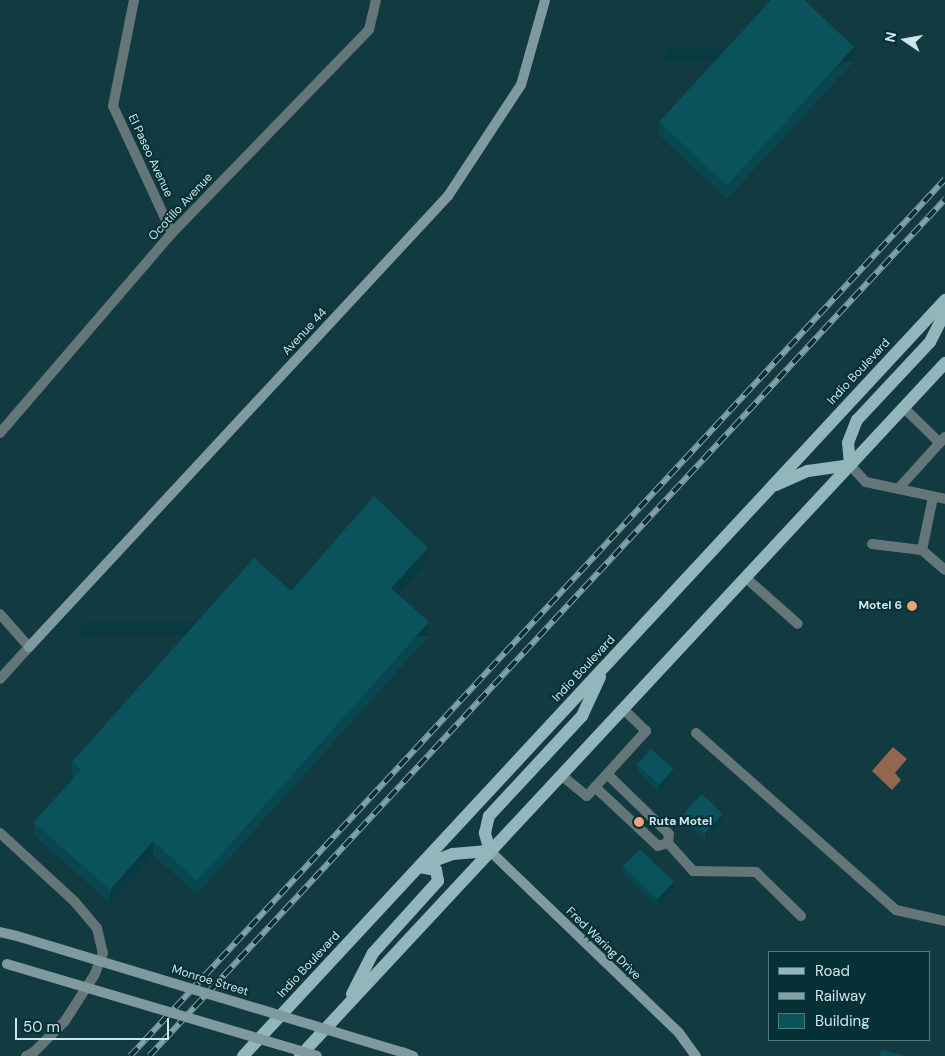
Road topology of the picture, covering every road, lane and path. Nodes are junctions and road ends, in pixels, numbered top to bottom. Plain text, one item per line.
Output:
1 (134, 0) edge
2 (376, 0) edge
3 (545, 0) edge
4 (172, 233) junction
5 (945, 300) edge
6 (945, 312) edge
7 (945, 364) edge
8 (904, 408) junction
9 (0, 432) edge
10 (942, 440) edge
11 (850, 466) junction
12 (771, 486) junction
13 (898, 489) junction
14 (933, 496) junction
15 (945, 499) edge
16 (872, 544) dead end
17 (922, 550) junction
18 (945, 570) edge
19 (746, 578) junction
20 (0, 614) edge
21 (798, 624) dead end
22 (29, 647) junction
23 (606, 665) junction
24 (0, 679) edge
25 (623, 709) junction
26 (696, 734) dead end
27 (607, 774) junction
28 (561, 775) junction
29 (594, 788) junction
30 (0, 833) edge
31 (668, 843) junction
32 (490, 851) junction
33 (419, 867) junction
34 (801, 916) dead end
35 (945, 921) edge
36 (0, 932) edge
37 (3, 963) edge
38 (346, 1007) junction
39 (26, 1056) edge
40 (243, 1056) edge
41 (300, 1056) edge
42 (317, 1056) edge
43 (413, 1056) edge
44 (696, 1056) edge

1 - 4 street, El Paseo Avenue
2 - 4 street, Ocotillo Avenue
3 - 22 main road, Avenue 44
4 - 9 street, Ocotillo Avenue
5 - 12 main road, Indio Boulevard
6 - 11 main road
7 - 8 main road
8 - 10 street
8 - 11 main road
10 - 13 street
11 - 12 main road
11 - 13 street
11 - 19 main road
12 - 23 main road, Indio Boulevard
13 - 14 street
14 - 15 street
14 - 17 street
16 - 17 street
17 - 18 street
19 - 21 street
19 - 25 main road
20 - 22 street
22 - 24 street
23 - 32 main road
23 - 33 main road, Indio Boulevard
25 - 27 street
25 - 28 main road
26 - 35 street
27 - 29 street
27 - 31 street
28 - 29 street
28 - 32 main road
29 - 31 street
30 - 39 street
31 - 34 street
32 - 33 main road
32 - 38 main road
32 - 44 main road, Fred Waring Drive
33 - 38 main road
33 - 40 main road, Indio Boulevard
36 - 43 main road, Monroe Street, bridge
37 - 42 main road, bridge
38 - 41 main road

